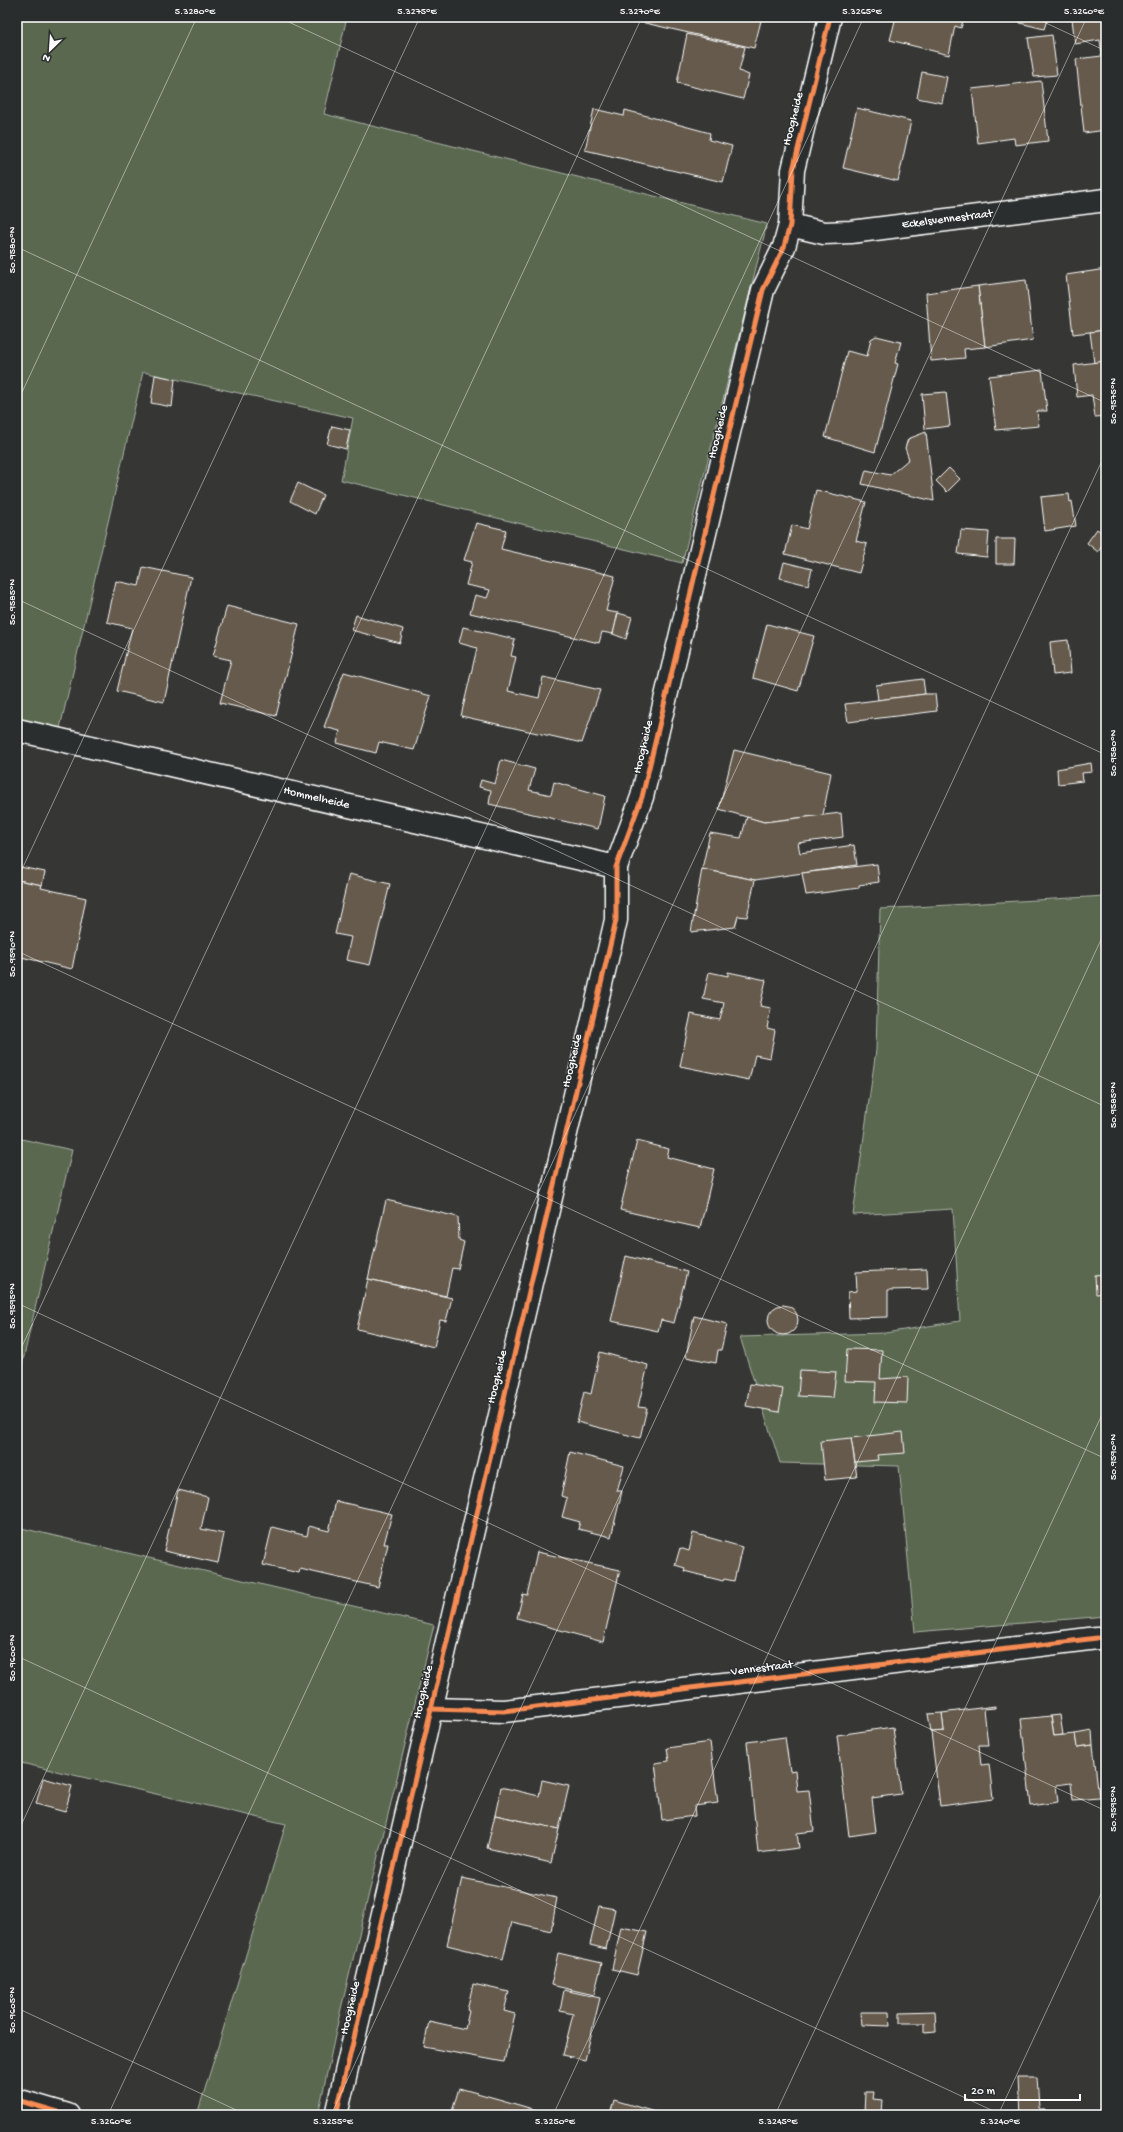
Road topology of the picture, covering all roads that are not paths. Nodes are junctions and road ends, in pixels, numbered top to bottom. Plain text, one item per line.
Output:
1 (830, 17) edge
2 (1106, 200) edge
3 (790, 225) junction
4 (17, 730) edge
5 (616, 868) junction
6 (1097, 1638) dead end
7 (430, 1709) junction
8 (17, 2100) edge
9 (68, 2115) edge
10 (336, 2115) edge

1 - 3 street, Hoogheide
2 - 3 street, Eckelsvennestraat
3 - 5 street, Hoogheide
4 - 5 street, Hommelheide
5 - 7 street, Hoogheide
6 - 7 street, Vennestraat
7 - 10 street, Hoogheide
8 - 9 street

